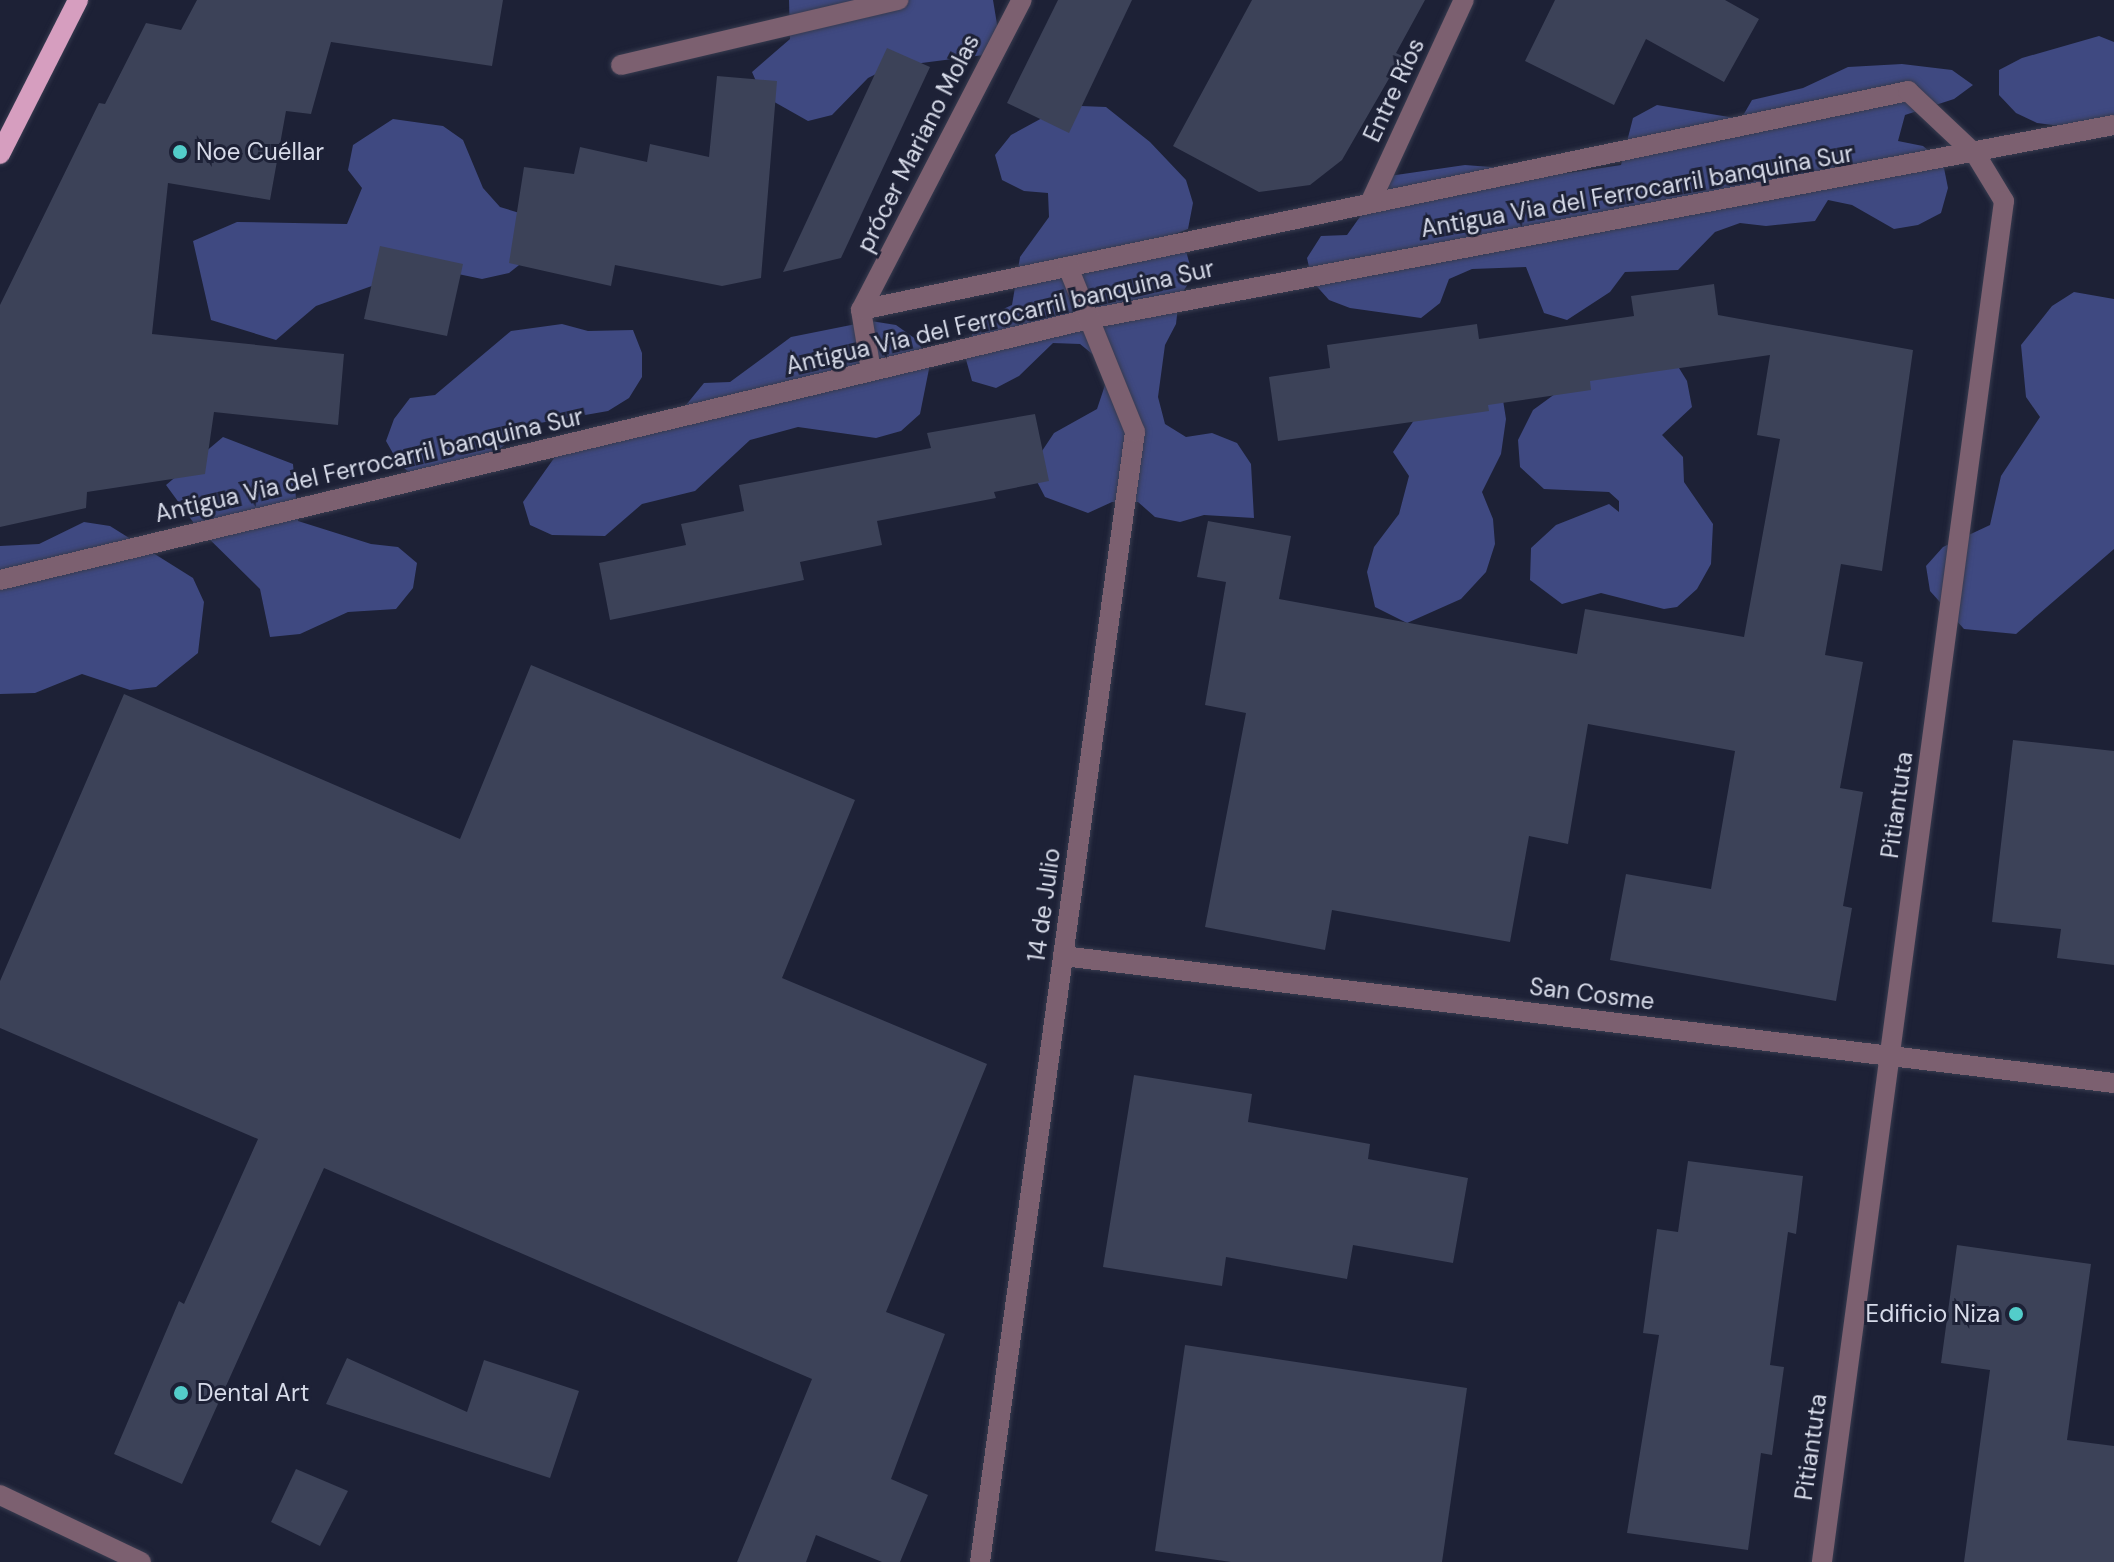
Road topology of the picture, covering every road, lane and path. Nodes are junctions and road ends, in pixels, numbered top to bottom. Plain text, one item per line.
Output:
1 (78, 0) edge
2 (898, 0) edge
3 (1022, 0) edge
4 (1464, 0) edge
5 (621, 65) dead end
6 (2114, 125) edge
7 (0, 154) edge
8 (1976, 155) junction
9 (1370, 203) junction
10 (1068, 267) junction
11 (861, 310) junction
12 (1089, 319) junction
13 (871, 371) junction
14 (0, 580) edge
15 (1063, 956) junction
16 (1889, 1056) junction
17 (2114, 1083) edge
18 (0, 1495) edge
19 (141, 1562) edge
20 (980, 1562) edge
21 (1822, 1562) edge

1 - 7 main road
2 - 5 street
3 - 11 street, prócer Mariano Molas
4 - 9 street, Entre Ríos
6 - 8 street, Antigua Via del Ferrocarril banquina Sur
8 - 9 street, Pitiantuta
8 - 12 street, Antigua Via del Ferrocarril banquina Sur
8 - 16 street, Pitiantuta
9 - 10 street
10 - 11 street
10 - 12 street, 14 de Julio
11 - 13 street
12 - 13 street, Antigua Via del Ferrocarril banquina Sur
12 - 15 street, 14 de Julio
13 - 14 street, Antigua Via del Ferrocarril banquina Sur
15 - 16 street, San Cosme
15 - 20 street, 14 de Julio
16 - 17 street, San Cosme
16 - 21 street, Pitiantuta
18 - 19 street

